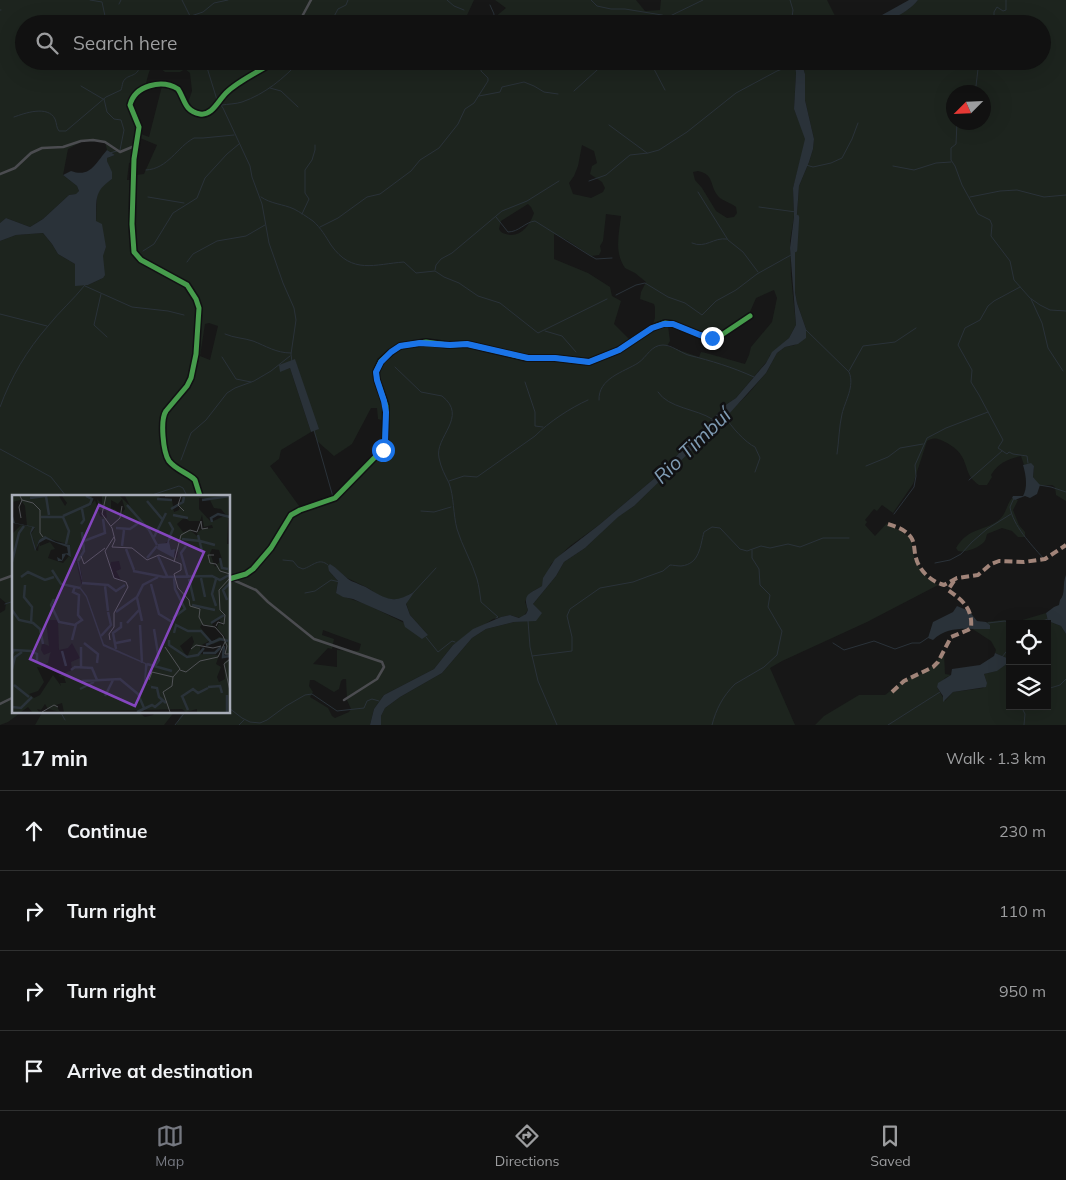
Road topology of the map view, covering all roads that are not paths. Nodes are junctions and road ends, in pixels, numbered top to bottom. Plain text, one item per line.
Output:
1 (311, 0) edge
2 (303, 15) edge
3 (260, 70) edge
4 (136, 145) junction
5 (0, 174) edge
6 (750, 316) dead end
7 (200, 495) edge
8 (12, 575) edge
9 (230, 579) edge
10 (0, 580) edge
11 (344, 700) dead end

1 - 2 street
3 - 4 street
4 - 5 street
4 - 7 street
6 - 9 street
8 - 10 street
9 - 11 street

